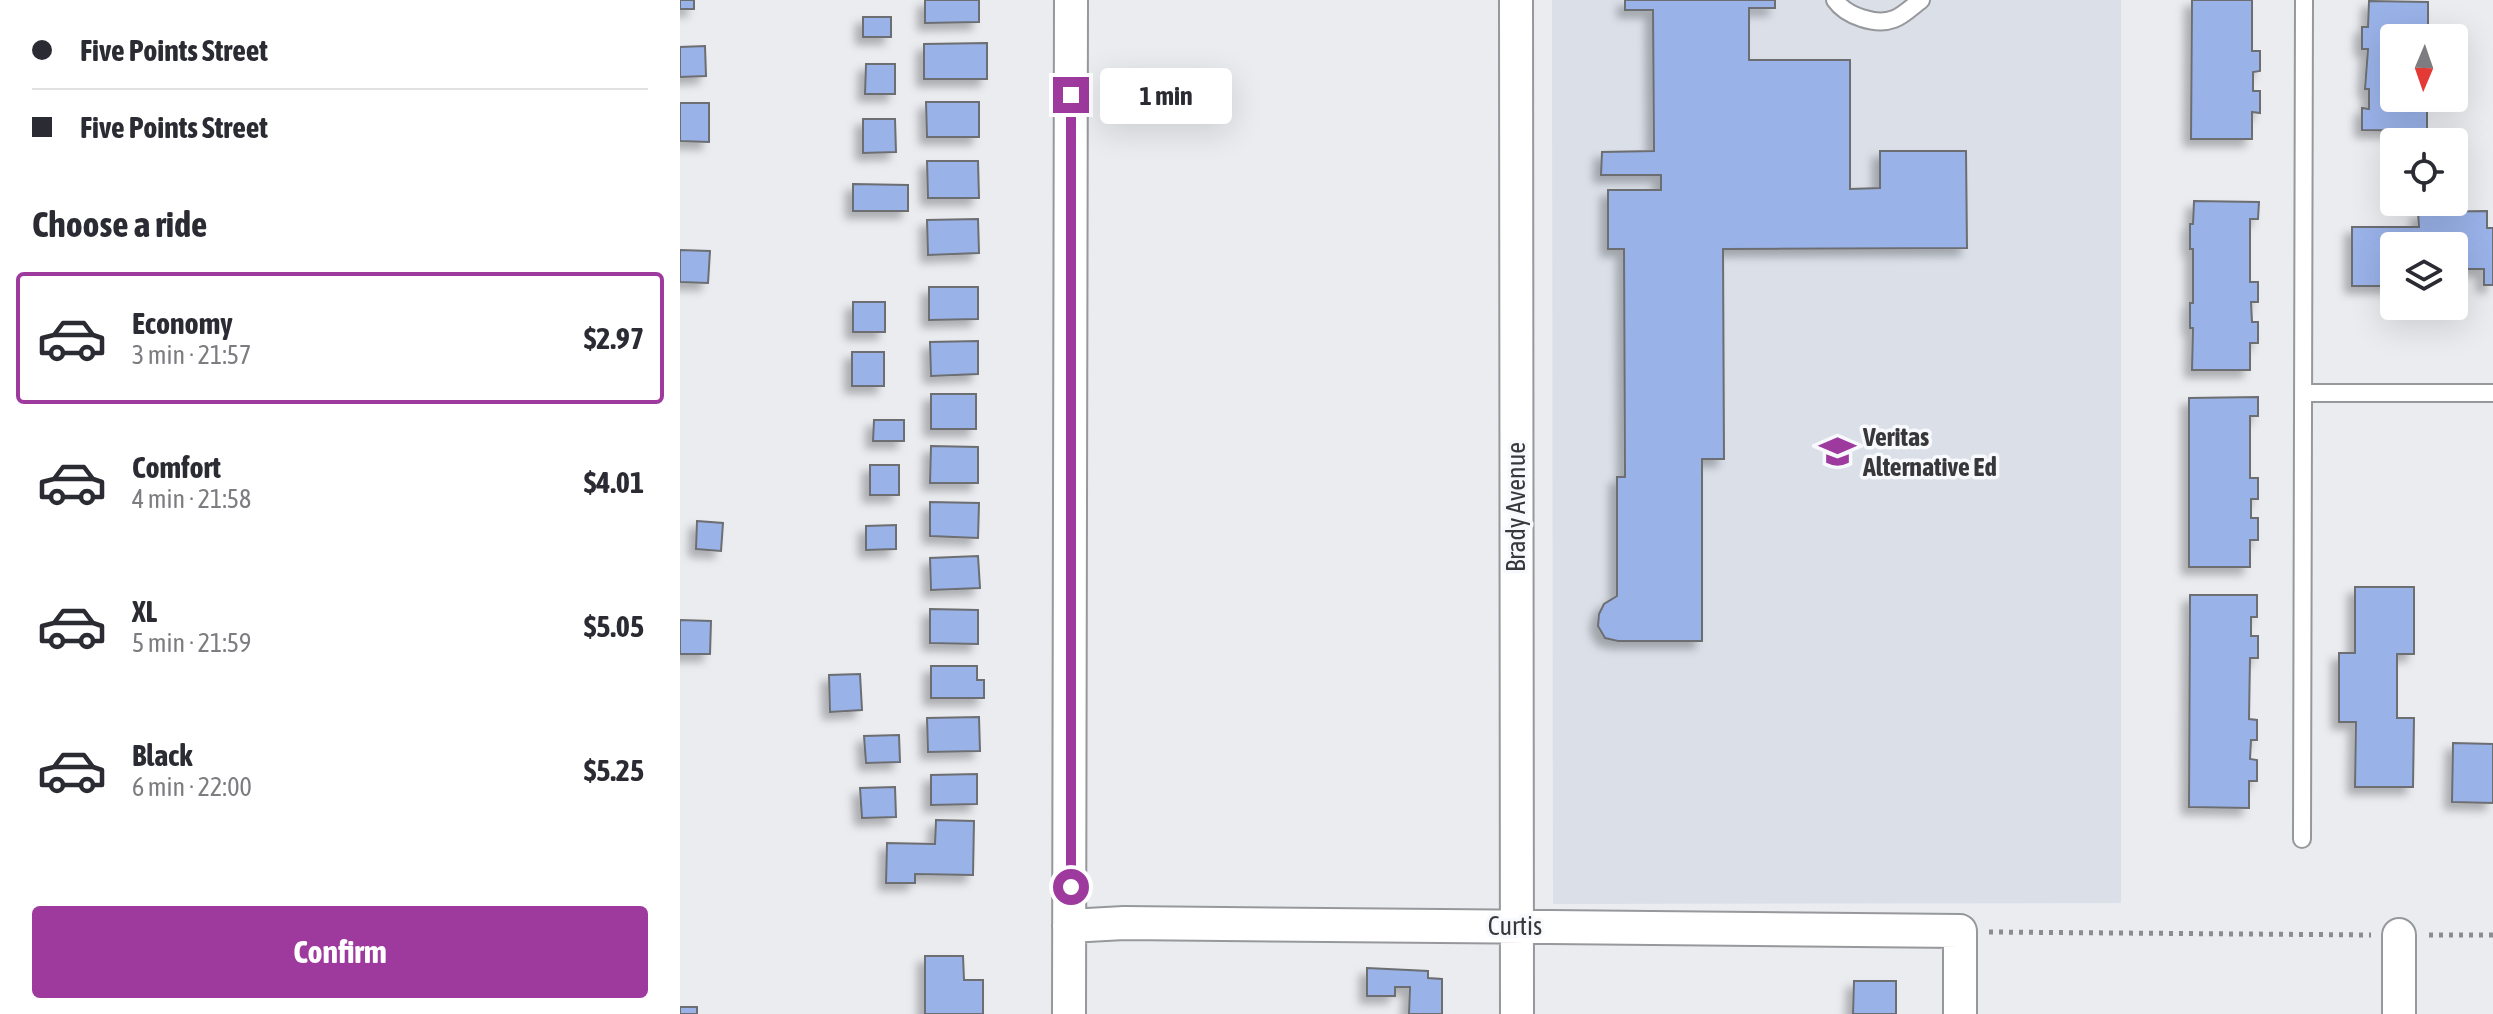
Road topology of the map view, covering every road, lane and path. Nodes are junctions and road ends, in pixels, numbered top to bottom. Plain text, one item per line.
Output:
1 (1071, 0) edge
2 (1516, 0) edge
3 (1835, 0) edge
4 (1921, 0) edge
5 (2304, 0) edge
6 (2303, 393) junction
7 (2493, 393) edge
8 (2302, 839) dead end
9 (1069, 926) junction
10 (1517, 926) junction
11 (1960, 931) junction
12 (2399, 935) junction
13 (2493, 935) edge
14 (1069, 1014) edge
15 (1517, 1014) edge
16 (1960, 1014) edge
17 (2399, 1014) edge

1 - 9 street
2 - 10 street, Brady Avenue
3 - 4 lane
5 - 6 lane
6 - 7 lane
6 - 8 lane
9 - 10 street, Curtis
9 - 14 street
10 - 11 street, Curtis
10 - 15 street, Brady Avenue
11 - 12 path
11 - 16 street
12 - 13 path
12 - 17 street

